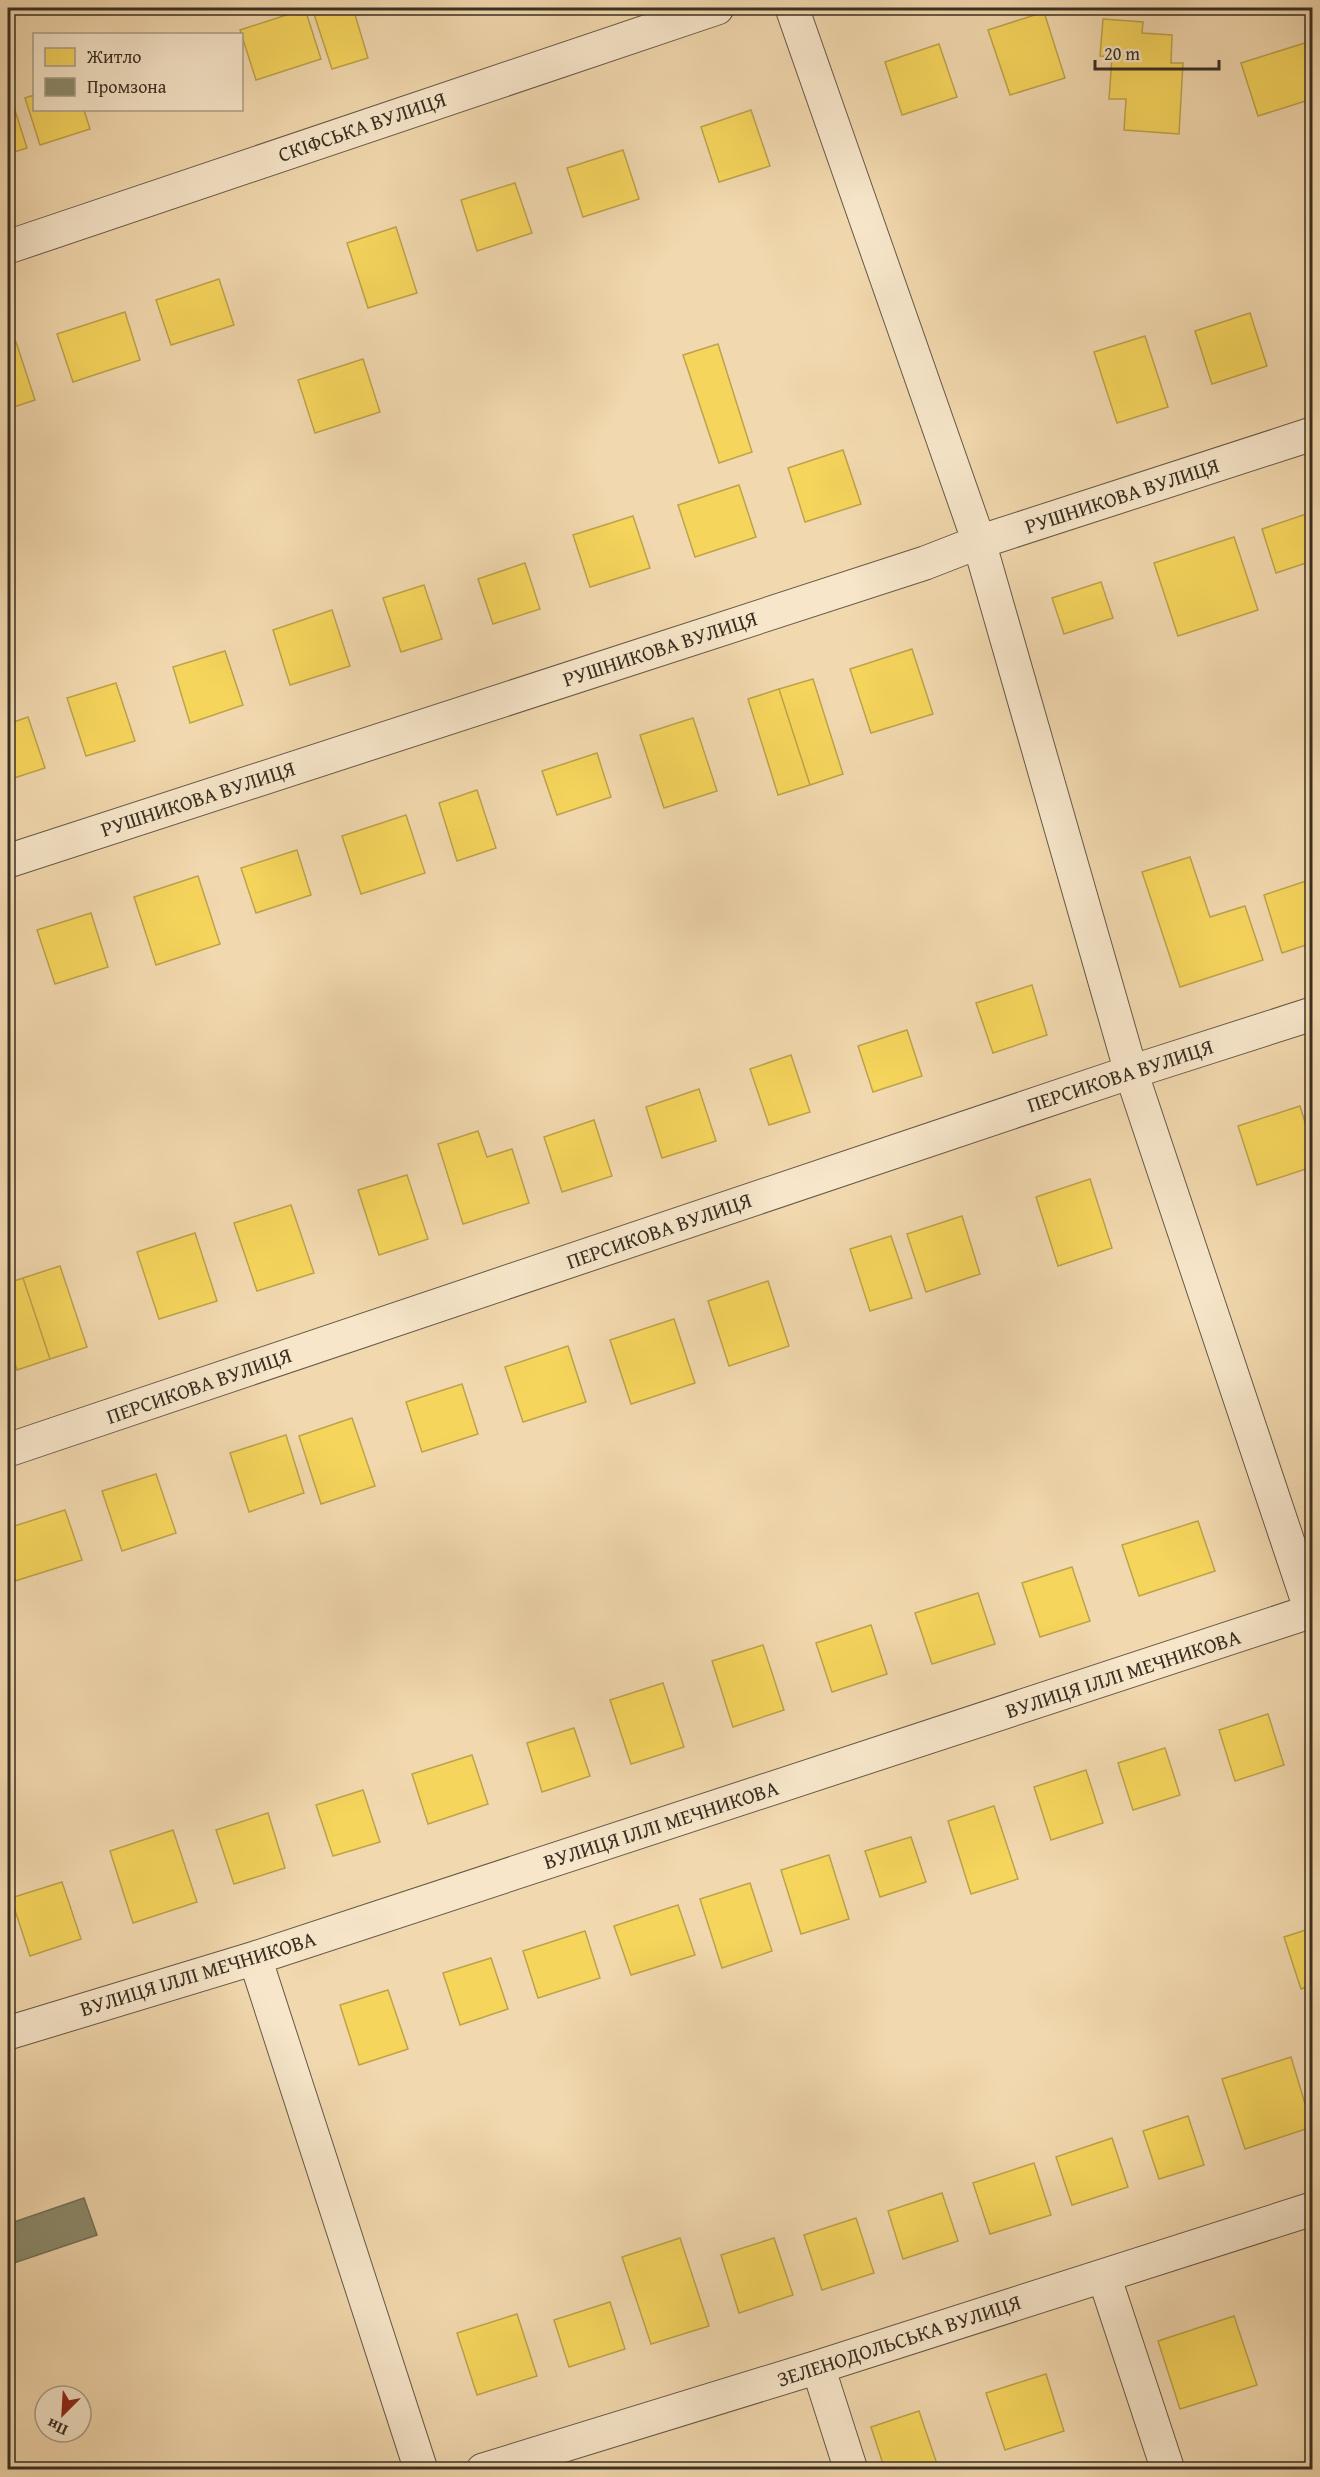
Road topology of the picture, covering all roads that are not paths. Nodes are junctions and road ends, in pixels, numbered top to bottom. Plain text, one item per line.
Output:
1 (717, 8) edge
2 (792, 8) edge
3 (8, 247) edge
4 (1312, 434) edge
5 (979, 542) junction
6 (8, 861) edge
7 (1312, 1014) edge
8 (1131, 1072) junction
9 (8, 1450) edge
10 (1312, 1612) edge
11 (255, 1958) junction
12 (8, 2033) edge
13 (1312, 2209) edge
14 (1104, 2276) junction
15 (818, 2367) junction
16 (422, 2469) edge
17 (483, 2469) edge
18 (851, 2469) edge
19 (1168, 2469) edge

1 - 3 street, СКІФСЬКА ВУЛИЦЯ
2 - 5 street
4 - 5 street, РУШНИКОВА ВУЛИЦЯ
5 - 6 street, РУШНИКОВА ВУЛИЦЯ
5 - 8 street
7 - 8 street, ПЕРСИКОВА ВУЛИЦЯ
8 - 9 street, ПЕРСИКОВА ВУЛИЦЯ
8 - 10 street
10 - 11 street, ВУЛИЦЯ ІЛЛІ МЕЧНИКОВА
11 - 12 street, ВУЛИЦЯ ІЛЛІ МЕЧНИКОВА
11 - 16 street
13 - 14 street, ЗЕЛЕНОДОЛЬСЬКА ВУЛИЦЯ
14 - 15 street, ЗЕЛЕНОДОЛЬСЬКА ВУЛИЦЯ
14 - 19 street
15 - 17 street, ЗЕЛЕНОДОЛЬСЬКА ВУЛИЦЯ
15 - 18 street

